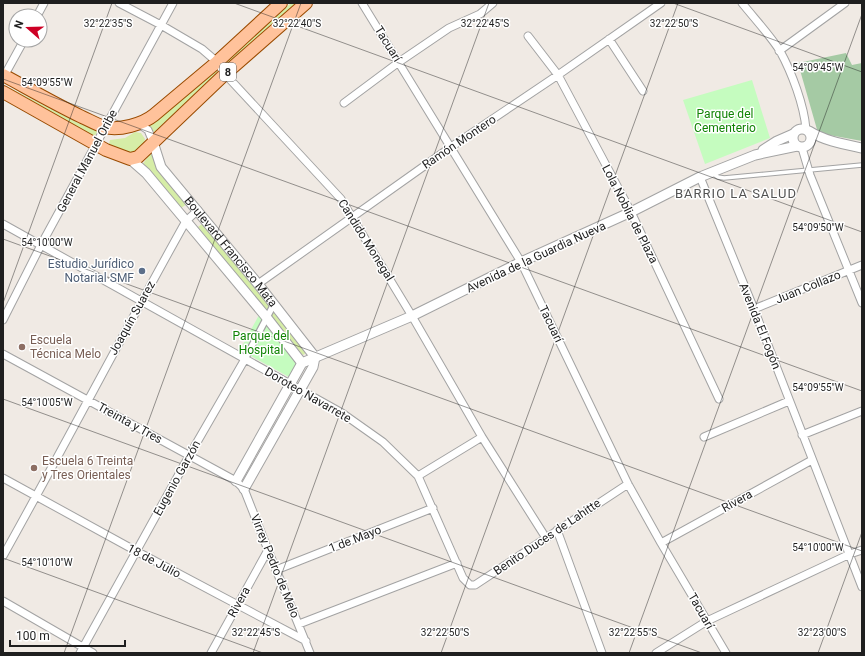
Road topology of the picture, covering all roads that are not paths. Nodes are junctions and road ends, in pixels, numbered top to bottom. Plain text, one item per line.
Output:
1 (119, 3) edge
2 (172, 3) edge
3 (281, 3) edge
4 (306, 3) edge
5 (362, 3) edge
6 (493, 3) edge
7 (661, 3) edge
8 (742, 3) edge
9 (845, 3) edge
10 (160, 25) junction
11 (528, 36) dead end
12 (609, 39) junction
13 (20, 48) edge
14 (779, 51) junction
15 (217, 62) junction
16 (399, 62) junction
17 (226, 74) junction
18 (558, 75) junction
19 (4, 76) edge
20 (643, 91) dead end
21 (3, 92) edge
22 (344, 104) dead end
23 (139, 124) junction
24 (105, 127) junction
25 (807, 130) junction
26 (793, 134) junction
27 (153, 142) junction
28 (834, 142) junction
29 (96, 144) junction
30 (802, 146) junction
31 (451, 147) junction
32 (862, 148) edge
33 (755, 155) junction
34 (130, 159) junction
35 (862, 165) edge
36 (808, 170) junction
37 (711, 173) junction
38 (700, 177) junction
39 (198, 210) junction
40 (631, 212) junction
41 (352, 217) junction
42 (186, 221) junction
43 (3, 224) edge
44 (41, 245) junction
45 (521, 262) junction
46 (862, 265) edge
47 (849, 270) junction
48 (258, 284) junction
49 (142, 301) junction
50 (862, 303) edge
51 (274, 304) junction
52 (754, 309) junction
53 (412, 316) junction
54 (267, 318) junction
55 (3, 320) edge
56 (3, 354) edge
57 (315, 357) junction
58 (245, 359) junction
59 (302, 363) junction
60 (290, 384) junction
61 (301, 389) junction
62 (719, 399) dead end
63 (88, 400) junction
64 (789, 401) junction
65 (862, 410) edge
66 (802, 435) junction
67 (482, 437) junction
68 (704, 437) dead end
69 (189, 456) junction
70 (812, 460) junction
71 (418, 476) junction
72 (3, 478) edge
73 (236, 481) junction
74 (628, 484) junction
75 (244, 489) junction
76 (36, 496) junction
77 (433, 508) junction
78 (557, 530) junction
79 (546, 538) junction
80 (661, 543) junction
81 (268, 550) junction
82 (862, 550) edge
83 (136, 552) junction
84 (850, 554) junction
85 (3, 556) edge
86 (457, 563) junction
87 (276, 570) junction
88 (466, 582) joint
89 (862, 587) edge
90 (3, 601) edge
91 (238, 605) junction
92 (707, 621) junction
93 (299, 624) junction
94 (306, 641) junction
95 (82, 650) edge
96 (93, 653) edge
97 (211, 653) edge
98 (310, 653) edge
99 (602, 653) edge
100 (656, 653) edge
101 (726, 653) edge

1 - 10 street, Candido Monegal
2 - 10 street, General Manuel Oribe
3 - 15 main road, 8
4 - 17 main road, 8
5 - 16 street, Tacuarí
6 - 16 street
7 - 12 street, Ramón Montero
8 - 14 street
9 - 14 street
10 - 15 street, Candido Monegal
10 - 24 street, General Manuel Oribe
11 - 18 street, Lola Noblia de Plaza
12 - 18 street, Ramón Montero
12 - 20 street
13 - 19 street
14 - 25 street
15 - 17 street, Candido Monegal
15 - 23 main road, 8
16 - 22 street
16 - 31 street, Tacuarí
17 - 27 main road, 8
17 - 41 street, Candido Monegal
18 - 31 street, Ramón Montero
18 - 40 street, Lola Noblia de Plaza
19 - 24 main road, 8
21 - 29 main road, Boulevard Francisco Mata
23 - 24 main road, 8
23 - 27 street, Boulevard Francisco Mata
24 - 29 street, General Manuel Oribe
25 - 26 street
25 - 28 street, Avenida de la Guardia Nueva
25 - 30 street
26 - 30 street
26 - 33 street, Avenida de la Guardia Nueva
27 - 34 main road, 8
27 - 39 street, Boulevard Francisco Mata
28 - 30 street, Avenida de la Guardia Nueva
28 - 32 street, Avenida de la Guardia Nueva
29 - 34 main road, Boulevard Francisco Mata
29 - 44 street, General Manuel Oribe
30 - 33 street, Avenida de la Guardia Nueva
30 - 36 street
31 - 41 street, Ramón Montero
31 - 45 street, Tacuarí
33 - 37 street, Avenida de la Guardia Nueva
34 - 42 street, Boulevard Francisco Mata
35 - 36 lane
36 - 37 lane
36 - 47 street
37 - 38 street, Avenida de la Guardia Nueva
38 - 40 street, Avenida de la Guardia Nueva
38 - 52 street, Avenida El Fogón
39 - 42 street, Joaquín Suarez
39 - 48 street, Boulevard Francisco Mata
40 - 45 street, Avenida de la Guardia Nueva
40 - 62 street, Lola Noblia de Plaza
41 - 48 street, Ramón Montero
41 - 53 street, Candido Monegal
42 - 49 street, Joaquín Suarez
42 - 54 street, Boulevard Francisco Mata
43 - 44 street, Doroteo Navarrete
44 - 49 street, Doroteo Navarrete
44 - 55 street, General Manuel Oribe
45 - 53 street, Avenida de la Guardia Nueva
45 - 74 street, Tacuarí
46 - 47 street, Juan Collazo
47 - 50 street
47 - 52 street, Juan Collazo
48 - 51 street, Boulevard Francisco Mata
49 - 58 street, Doroteo Navarrete
49 - 63 street, Joaquín Suarez
51 - 54 street, Eugenio Garzón
51 - 57 street, Boulevard Francisco Mata
52 - 64 street, Avenida El Fogón
53 - 57 street, Avenida de la Guardia Nueva
53 - 67 street, Candido Monegal
54 - 58 street, Eugenio Garzón
54 - 59 street, Boulevard Francisco Mata
56 - 63 street, Treinta y Tres
57 - 59 street, Avenida de la Guardia Nueva
57 - 61 street
58 - 60 street, Doroteo Navarrete
58 - 69 street, Eugenio Garzón
59 - 60 street
60 - 61 street, Doroteo Navarrete
60 - 73 street
61 - 71 street, Doroteo Navarrete
61 - 75 street
63 - 69 street, Treinta y Tres
63 - 76 street, Joaquín Suarez
64 - 66 street, Avenida El Fogón
64 - 68 street
65 - 66 street
66 - 70 street, Avenida El Fogón
67 - 71 street
67 - 79 street, Candido Monegal
69 - 73 street, Treinta y Tres
69 - 83 street, Eugenio Garzón
70 - 80 street, Rivera
70 - 84 street, Avenida El Fogón
71 - 77 street, Doroteo Navarrete
72 - 76 street, 18 de Julio
73 - 75 street, Virrey Pedro de Melo
74 - 78 street, Benito Duces de Lahitte
74 - 80 street, Tacuarí
75 - 81 street, Virrey Pedro de Melo
76 - 83 street, 18 de Julio
76 - 85 street, Joaquín Suarez
77 - 86 street, Doroteo Navarrete
77 - 87 street, 1 de Mayo
78 - 79 street, Benito Duces de Lahitte
78 - 99 street
79 - 88 street, Benito Duces de Lahitte
80 - 92 street, Tacuarí
81 - 87 street, Virrey Pedro de Melo
81 - 91 street, Rivera
82 - 84 street
83 - 91 street, 18 de Julio
83 - 95 street, Eugenio Garzón
84 - 89 street, Avenida El Fogón
84 - 92 street
86 - 88 street, Doroteo Navarrete
86 - 93 street
87 - 93 street, Virrey Pedro de Melo
90 - 95 street
91 - 94 street, 18 de Julio
91 - 97 street, Rivera
92 - 100 street
92 - 101 street, Tacuarí
93 - 94 street, Virrey Pedro de Melo
94 - 98 street, Virrey Pedro de Melo
95 - 96 street

